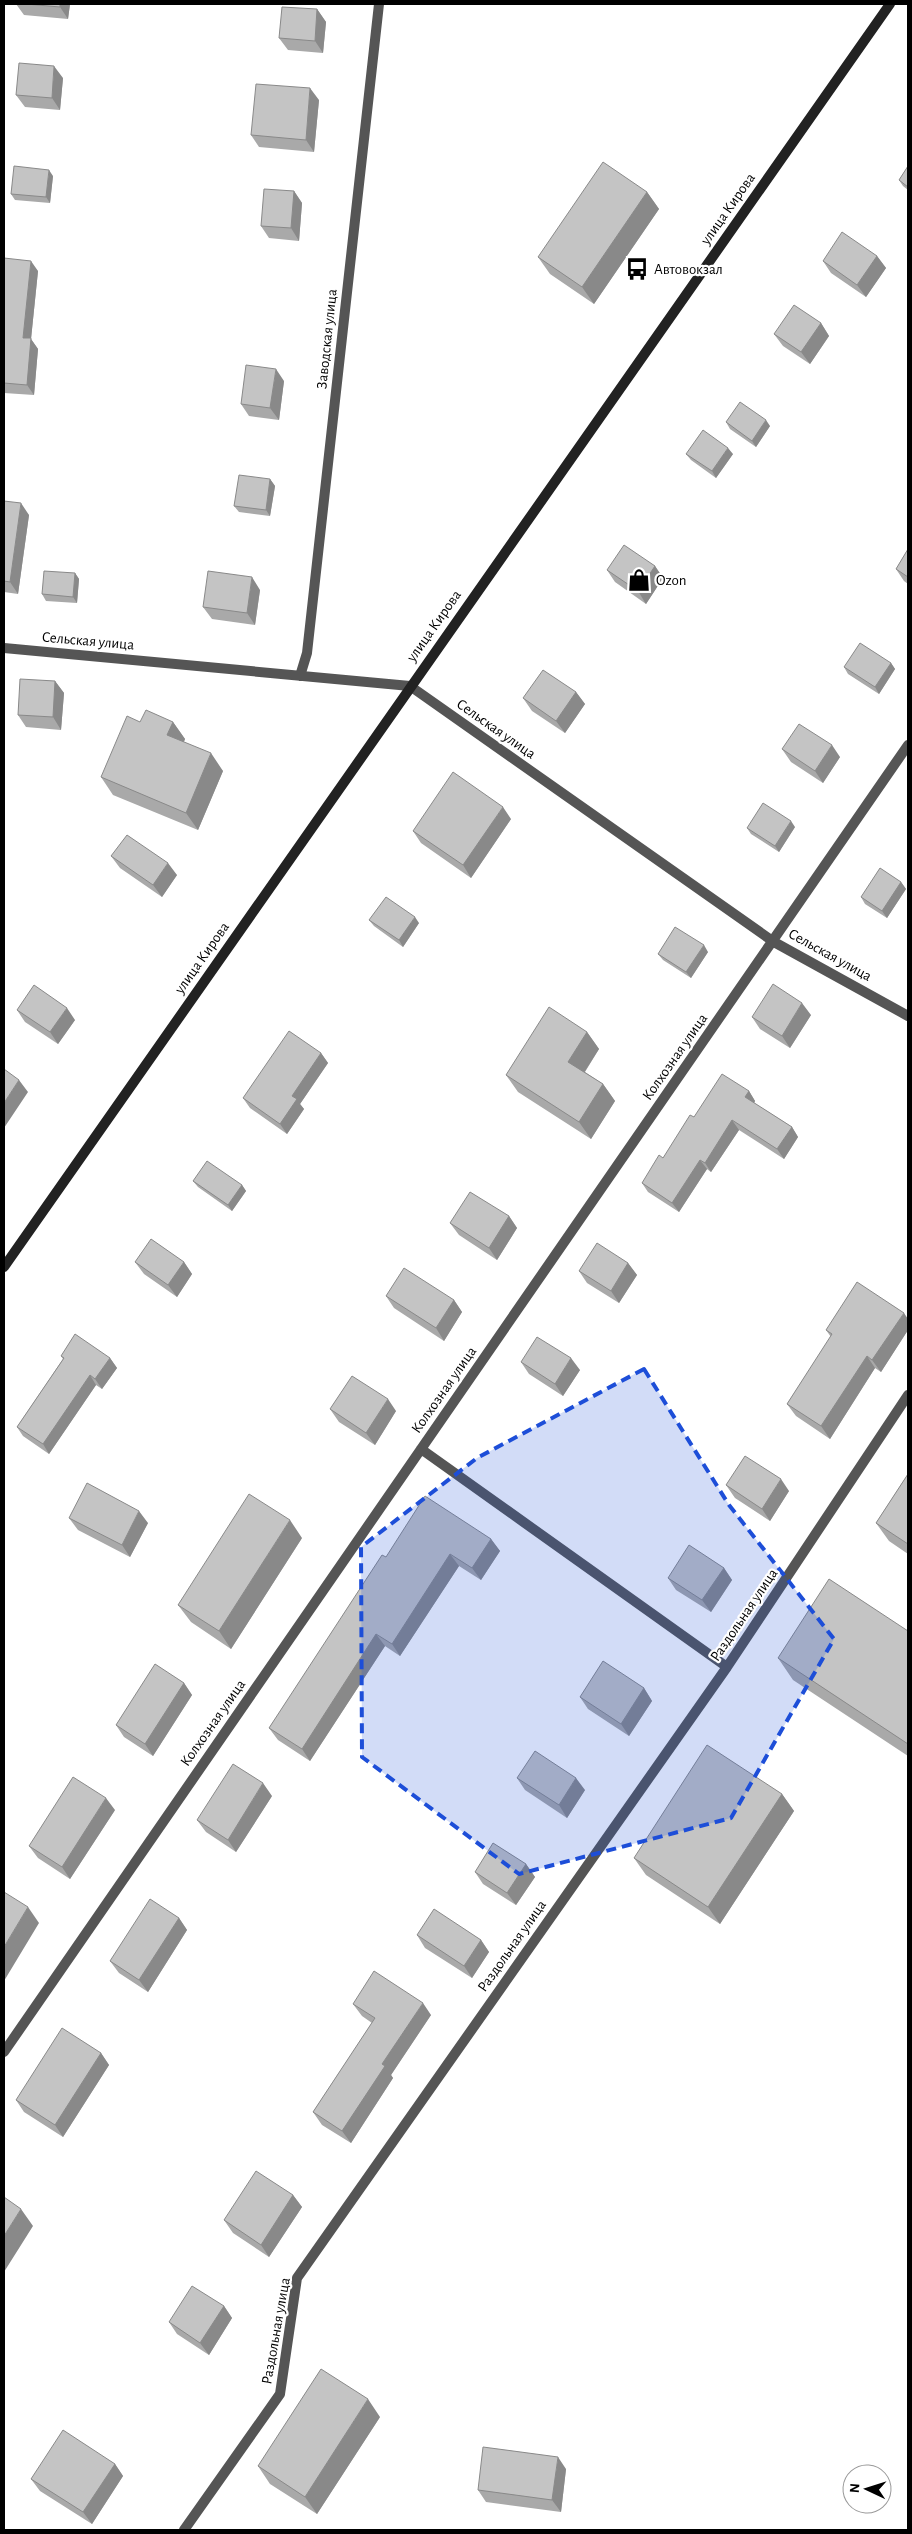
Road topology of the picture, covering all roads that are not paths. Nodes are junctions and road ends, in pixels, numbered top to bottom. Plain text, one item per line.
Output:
1 (379, 4) edge
2 (890, 4) edge
3 (4, 648) edge
4 (300, 676) junction
5 (410, 686) junction
6 (908, 745) edge
7 (774, 942) junction
8 (908, 1016) edge
9 (4, 1267) edge
10 (908, 1395) edge
11 (421, 1449) junction
12 (727, 1667) junction
13 (4, 2052) edge
14 (184, 2530) edge

1 - 4 street, Заводская улица
2 - 5 main road, улица Кирова
3 - 4 street, Сельская улица
4 - 5 street, Сельская улица
5 - 7 street, Сельская улица
5 - 9 main road, улица Кирова
6 - 7 street, Колхозная улица
7 - 8 street, Сельская улица
7 - 11 street, Колхозная улица
10 - 12 street, Раздольная улица
11 - 12 street
11 - 13 street, Колхозная улица
12 - 14 street, Раздольная улица

